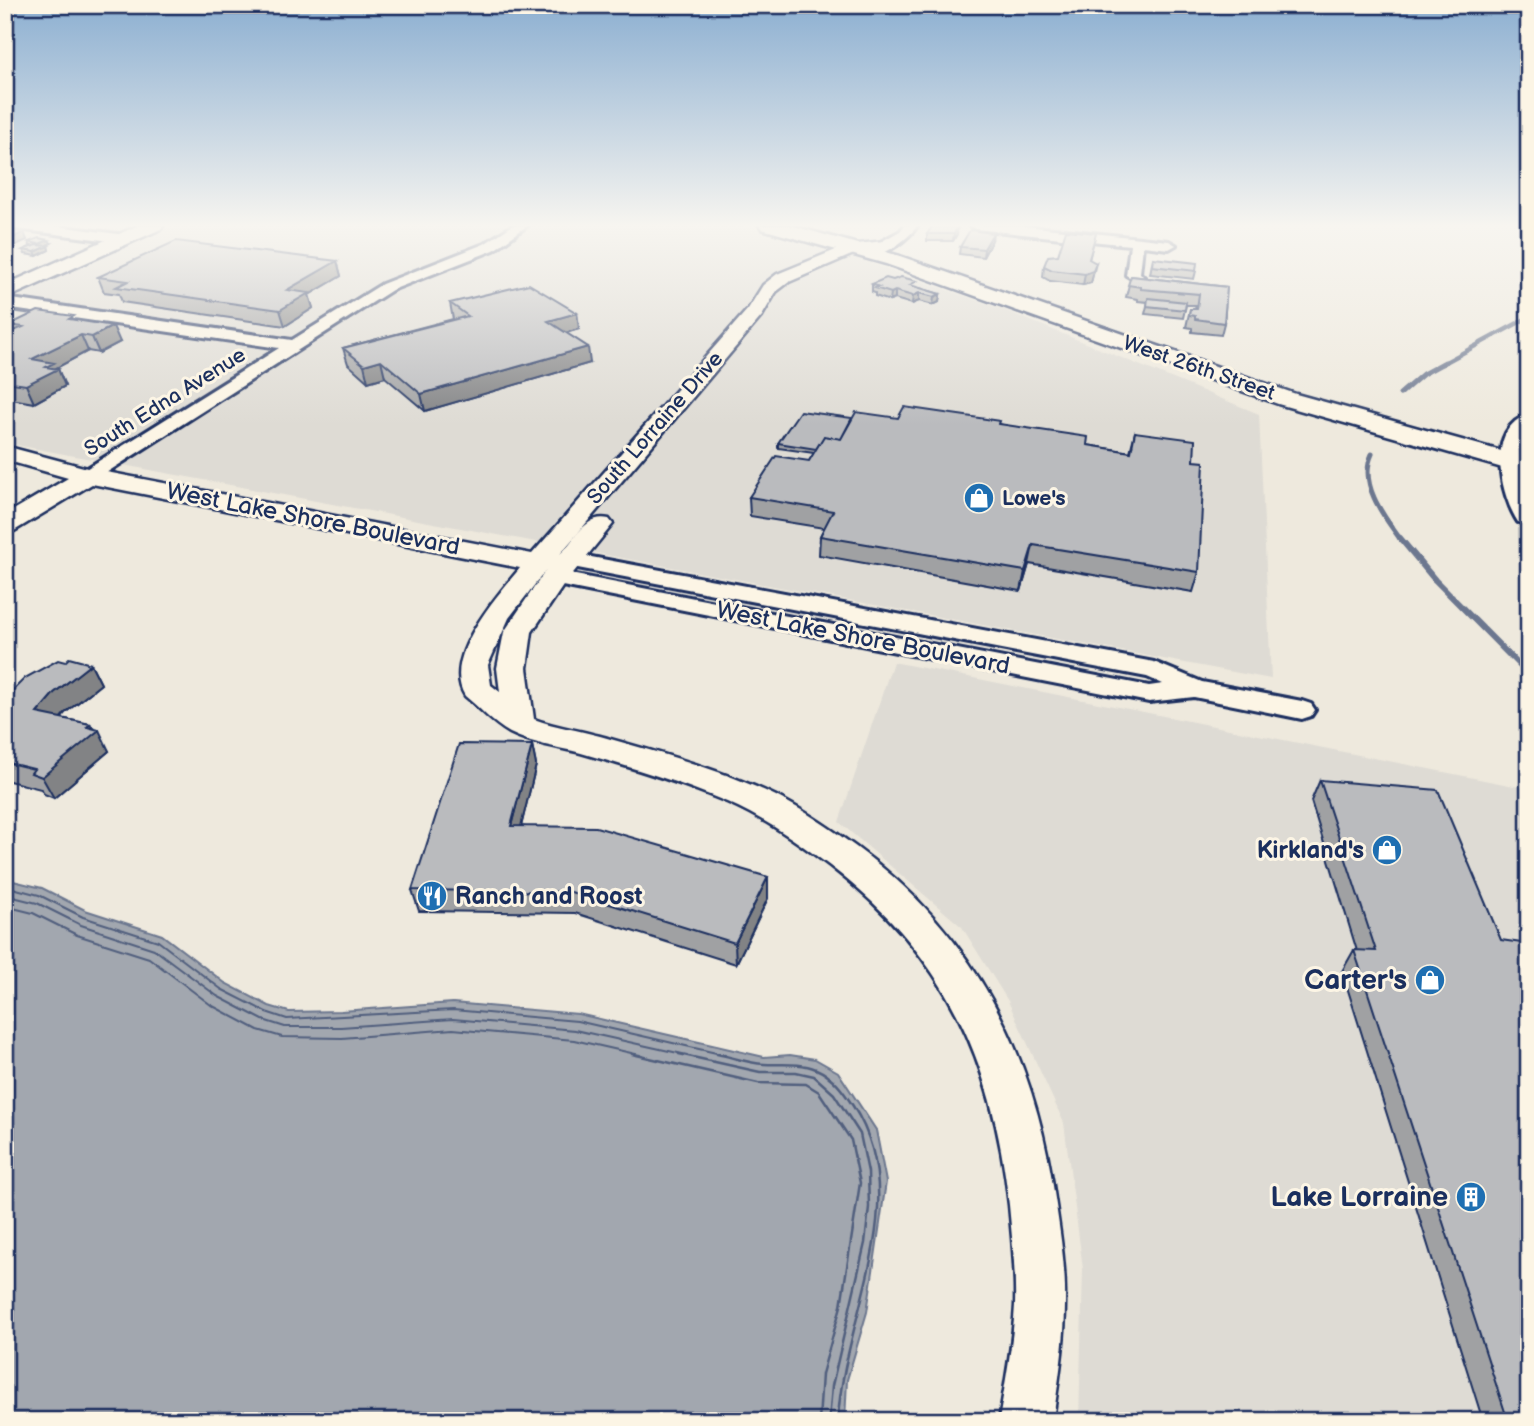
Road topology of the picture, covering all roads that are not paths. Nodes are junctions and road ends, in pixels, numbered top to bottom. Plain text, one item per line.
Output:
1 (380, 292) edge
2 (767, 292) edge
3 (795, 292) edge
4 (987, 292) edge
5 (5, 303) edge
6 (295, 345) junction
7 (1529, 423) edge
8 (5, 453) edge
9 (1514, 455) junction
10 (5, 469) edge
11 (88, 476) junction
12 (1529, 515) edge
13 (5, 526) edge
14 (555, 567) junction
15 (1195, 689) joint
16 (1302, 710) dead end
17 (519, 724) junction
18 (1026, 1421) edge

1 - 6 street, South Edna Avenue
2 - 14 street, South Lorraine Drive
3 - 14 street, South Lorraine Drive
4 - 9 main road, West 26th Street
5 - 6 street
6 - 11 street, South Edna Avenue
7 - 9 highway
8 - 11 street, West Lake Shore Boulevard
9 - 12 highway
10 - 11 street, West Lake Shore Boulevard
11 - 13 street
11 - 14 street, West Lake Shore Boulevard
14 - 15 street, West Lake Shore Boulevard
14 - 17 street
14 - 17 street
15 - 16 street, West Lake Shore Boulevard
17 - 18 street

